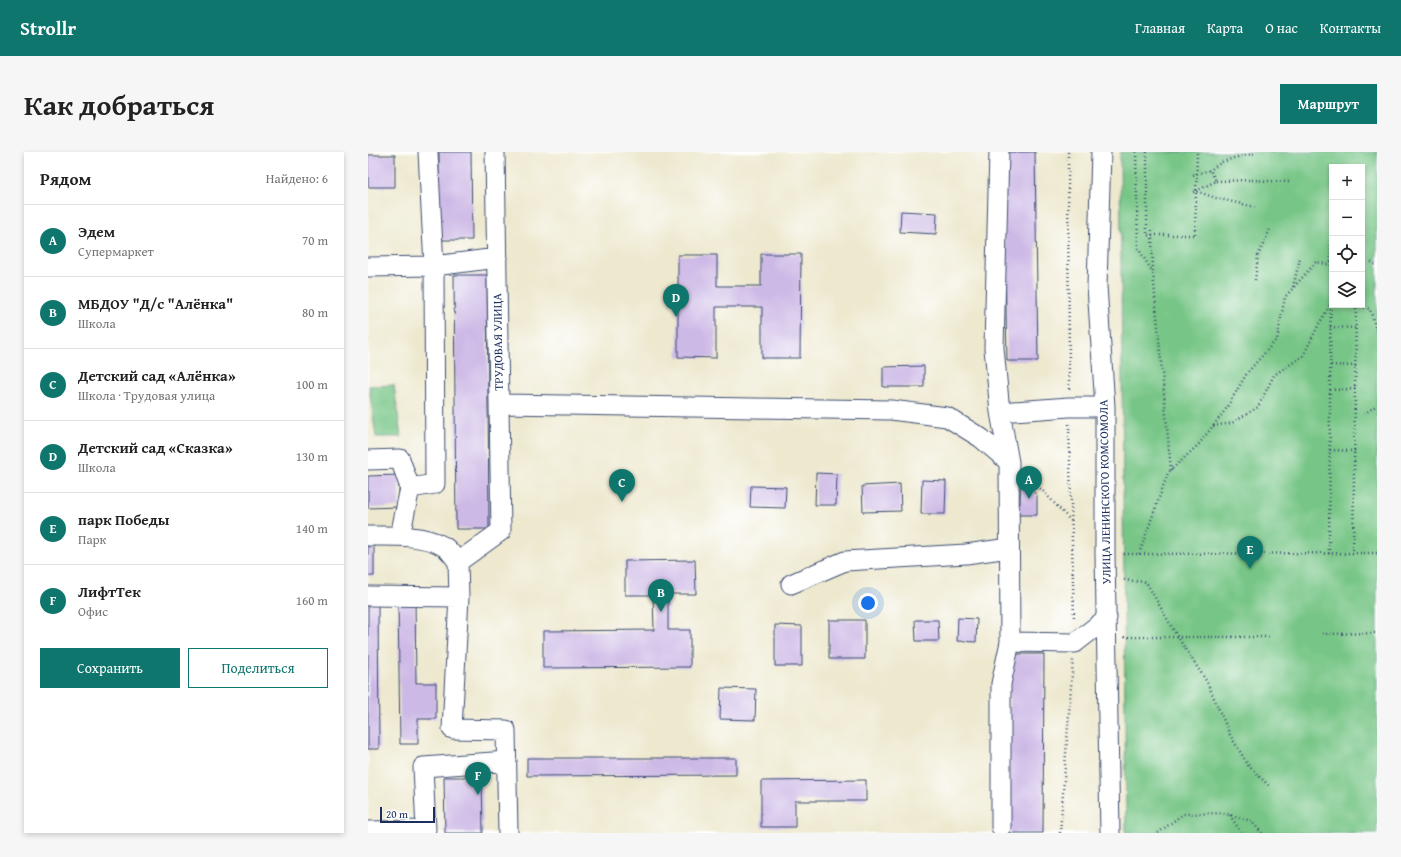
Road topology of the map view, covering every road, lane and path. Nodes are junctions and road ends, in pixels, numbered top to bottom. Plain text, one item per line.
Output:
1 (428, 152) edge
2 (495, 152) edge
3 (999, 152) edge
4 (1068, 152) edge
5 (1101, 152) edge
6 (1136, 152) edge
7 (1147, 152) edge
8 (1197, 152) edge
9 (1256, 153) edge
10 (1210, 170) junction
11 (1195, 175) junction
12 (1216, 181) junction
13 (1289, 182) dead end
14 (1194, 191) junction
15 (1255, 207) dead end
16 (1270, 229) dead end
17 (1152, 230) dead end
18 (1152, 234) junction
19 (497, 258) junction
20 (1300, 258) dead end
21 (1371, 262) dead end
22 (1329, 265) edge
23 (434, 266) junction
24 (1377, 266) edge
25 (368, 267) edge
26 (1153, 272) junction
27 (1255, 280) dead end
28 (1293, 288) junction
29 (1329, 307) edge
30 (1331, 308) edge
31 (1356, 308) edge
32 (1365, 308) edge
33 (1330, 327) junction
34 (1356, 328) junction
35 (1377, 333) edge
36 (1331, 365) junction
37 (1356, 366) junction
38 (1330, 390) junction
39 (1355, 390) junction
40 (499, 404) junction
41 (1377, 405) edge
42 (1069, 407) junction
43 (1105, 407) junction
44 (1000, 412) junction
45 (1364, 414) dead end
46 (1213, 426) junction
47 (1330, 450) junction
48 (1355, 451) junction
49 (368, 460) edge
50 (1009, 462) junction
51 (1171, 471) junction
52 (410, 488) junction
53 (1071, 522) junction
54 (368, 536) edge
55 (400, 536) junction
56 (1009, 548) junction
57 (1377, 553) edge
58 (1120, 554) dead end
59 (1138, 554) junction
60 (1330, 554) junction
61 (1353, 554) junction
62 (458, 562) junction
63 (1120, 580) dead end
64 (791, 584) dead end
65 (368, 596) edge
66 (459, 597) junction
67 (1107, 618) junction
68 (1377, 633) edge
69 (1322, 634) dead end
70 (1177, 636) junction
71 (1120, 637) dead end
72 (1269, 637) dead end
73 (1010, 642) junction
74 (1075, 643) junction
75 (507, 761) junction
76 (1269, 786) dead end
77 (1229, 815) junction
78 (1001, 827) dead end
79 (368, 831) edge
80 (508, 833) edge
81 (1060, 833) edge
82 (1110, 833) edge
83 (1158, 833) edge
84 (1241, 833) edge
85 (1262, 833) edge

1 - 23 street
2 - 19 street, ТРУДОВАЯ УЛИЦА
3 - 44 street
4 - 42 path
5 - 43 street, УЛИЦА ЛЕНИНСКОГО КОМСОМОЛА
6 - 26 path
7 - 18 path
8 - 11 path
9 - 10 path
10 - 11 path
10 - 12 path
11 - 14 path
12 - 13 path
12 - 14 path
14 - 15 path
14 - 18 path
16 - 27 path
17 - 18 path
18 - 26 path
19 - 23 street
19 - 40 street, ТРУДОВАЯ УЛИЦА
20 - 28 path
21 - 24 path
22 - 28 path
23 - 25 street
23 - 52 street
26 - 51 path
28 - 46 path
29 - 46 path
30 - 33 path
31 - 34 path
32 - 35 path
33 - 34 path
33 - 36 path
34 - 37 path
36 - 37 path
36 - 38 path
37 - 39 path
38 - 39 path
38 - 47 path
39 - 48 path
40 - 50 street
40 - 62 street, ТРУДОВАЯ УЛИЦА
41 - 45 path
42 - 43 street
42 - 44 street
42 - 53 path
43 - 67 street, УЛИЦА ЛЕНИНСКОГО КОМСОМОЛА
44 - 50 street
46 - 51 path
47 - 48 path
47 - 60 path
48 - 61 path
49 - 52 street
50 - 53 path
50 - 56 street
51 - 59 path
52 - 55 street
53 - 74 path
54 - 55 street
55 - 62 street
56 - 64 street
56 - 73 street
57 - 61 path
58 - 59 path
59 - 60 path
60 - 61 path
62 - 66 street
63 - 70 path
65 - 66 street
66 - 75 street
67 - 74 street
67 - 82 street, УЛИЦА ЛЕНИНСКОГО КОМСОМОЛА
68 - 69 path
70 - 71 path
70 - 72 path
70 - 76 path
73 - 74 street
73 - 78 street
74 - 81 path
75 - 79 street
75 - 80 street
77 - 83 path
77 - 84 path
77 - 85 path

